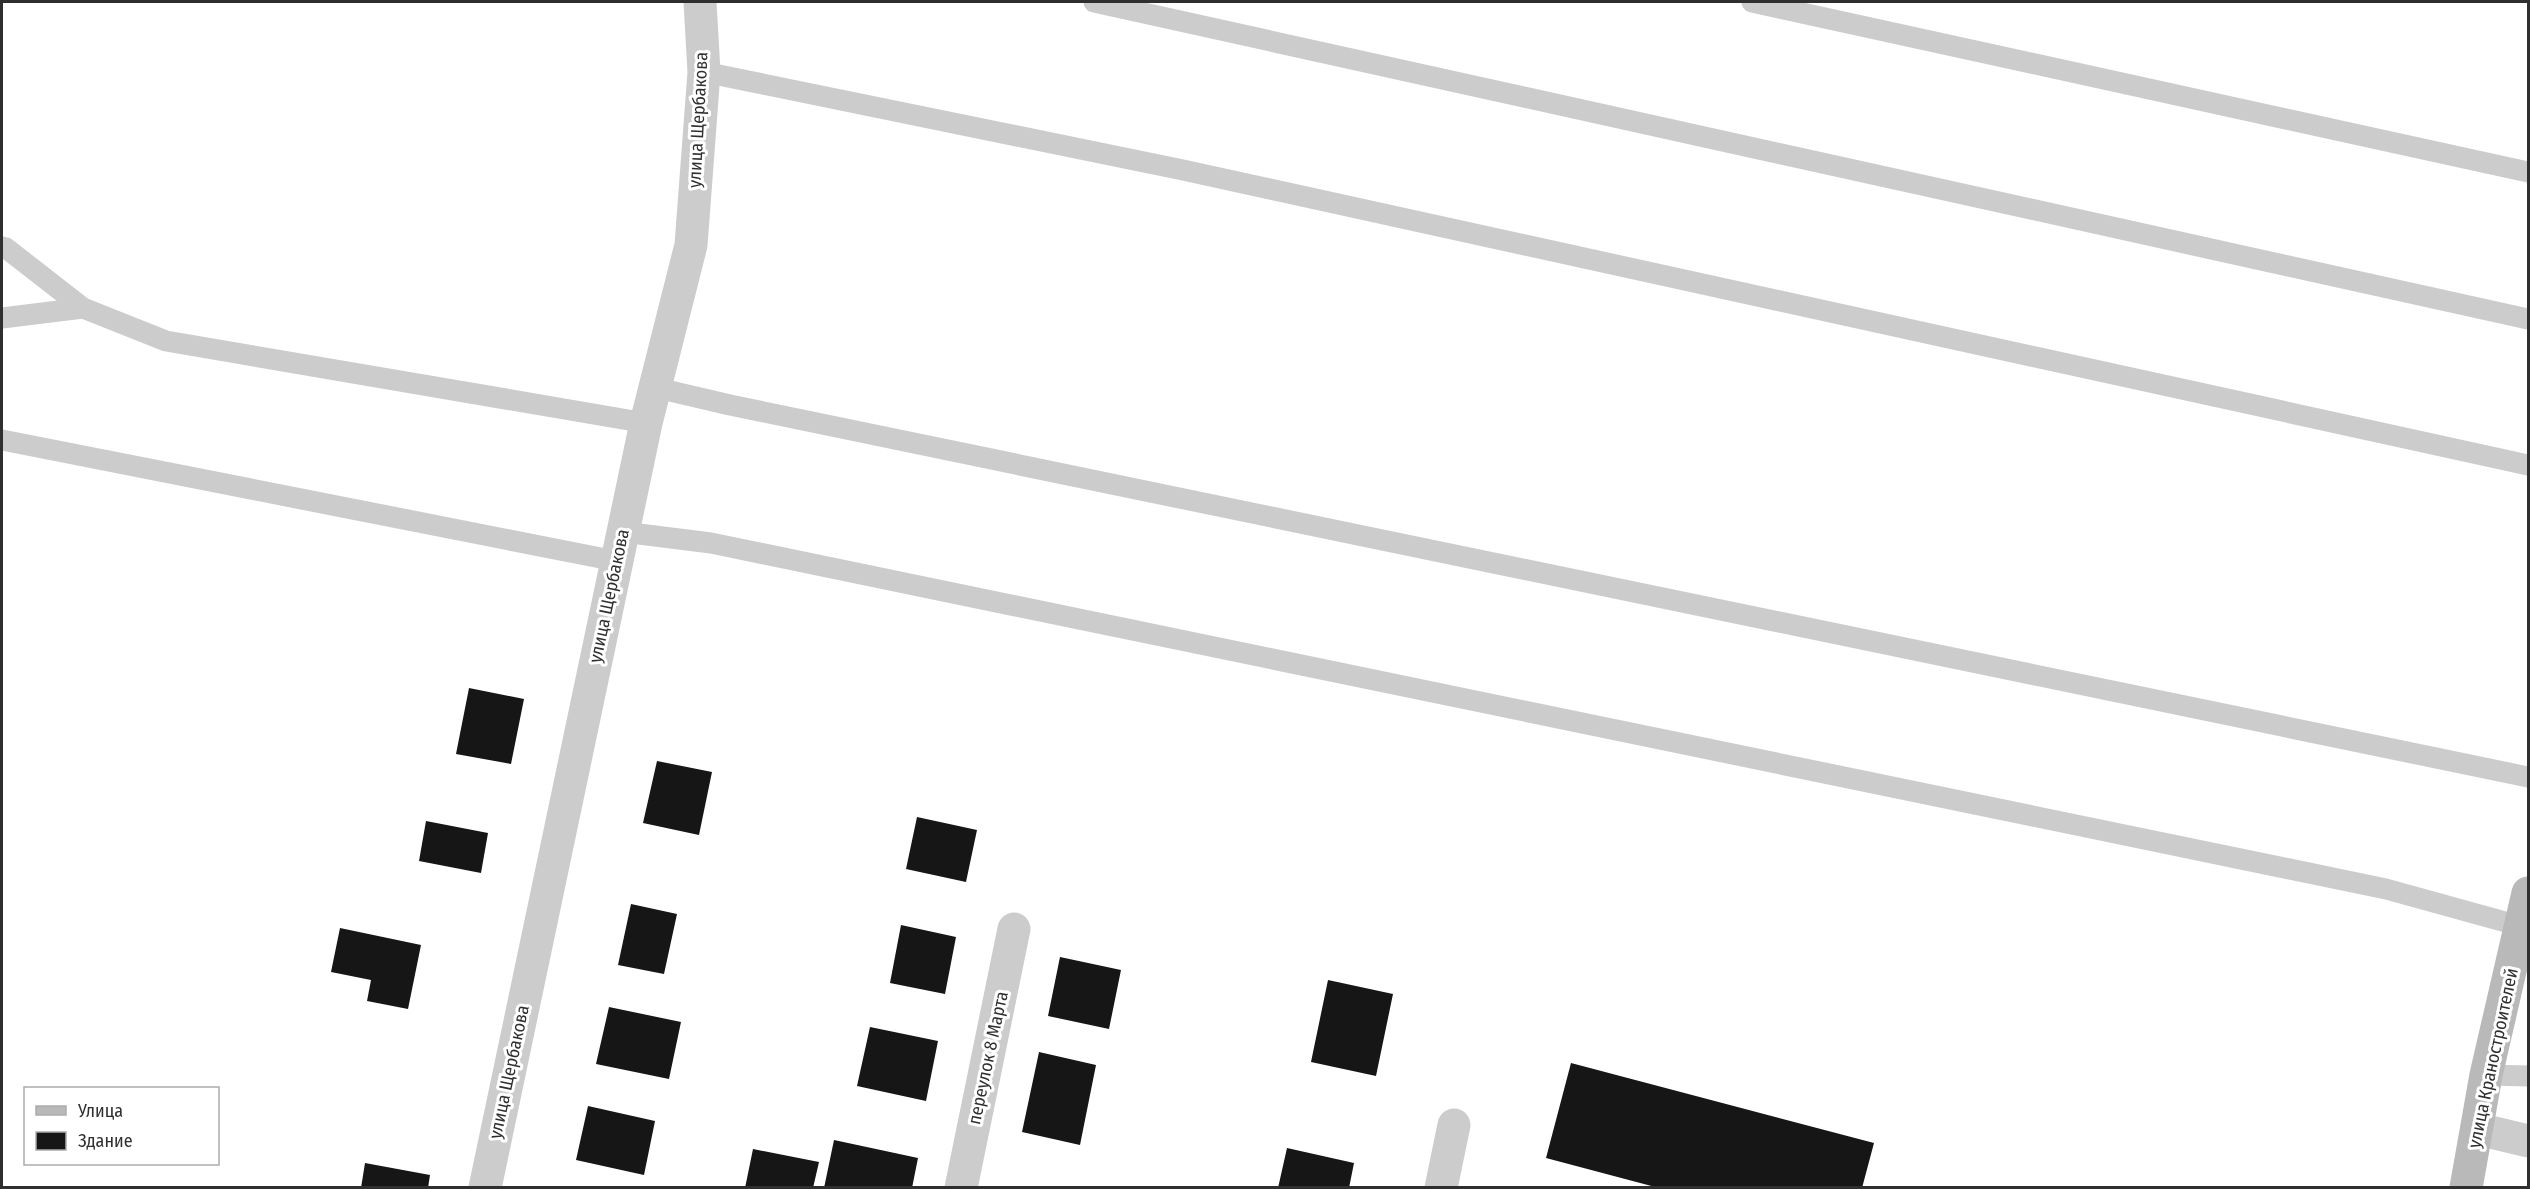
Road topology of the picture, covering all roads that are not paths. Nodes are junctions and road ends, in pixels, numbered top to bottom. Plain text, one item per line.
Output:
1 (700, 2) edge
2 (1094, 2) edge
3 (1752, 2) edge
4 (704, 72) junction
5 (2529, 172) edge
6 (2, 247) edge
7 (82, 308) junction
8 (2, 318) edge
9 (2529, 320) edge
10 (653, 387) junction
11 (646, 423) junction
12 (2, 440) edge
13 (2529, 465) edge
14 (620, 546) junction
15 (2529, 777) edge
16 (2529, 893) edge
17 (2520, 926) junction
18 (1014, 929) dead end
19 (2486, 1075) junction
20 (2529, 1076) edge
21 (1454, 1125) dead end
22 (2478, 1129) junction
23 (2529, 1141) edge
24 (485, 1188) edge
25 (962, 1188) edge
26 (1441, 1188) edge
27 (2466, 1188) edge

1 - 4 street, улица Щербакова
2 - 9 lane
3 - 5 lane
4 - 10 street, улица Щербакова
4 - 13 lane
6 - 7 lane
7 - 8 lane
7 - 11 lane
10 - 11 street, улица Щербакова
10 - 15 lane
11 - 14 street, улица Щербакова
12 - 14 lane
14 - 17 lane
14 - 24 street, улица Щербакова
16 - 17 street, улица Краностроителей
17 - 19 street, улица Краностроителей
18 - 25 street, переулок 8 Марта
19 - 20 lane
19 - 22 street, улица Краностроителей
21 - 26 street
22 - 23 street
22 - 27 street, улица Краностроителей

